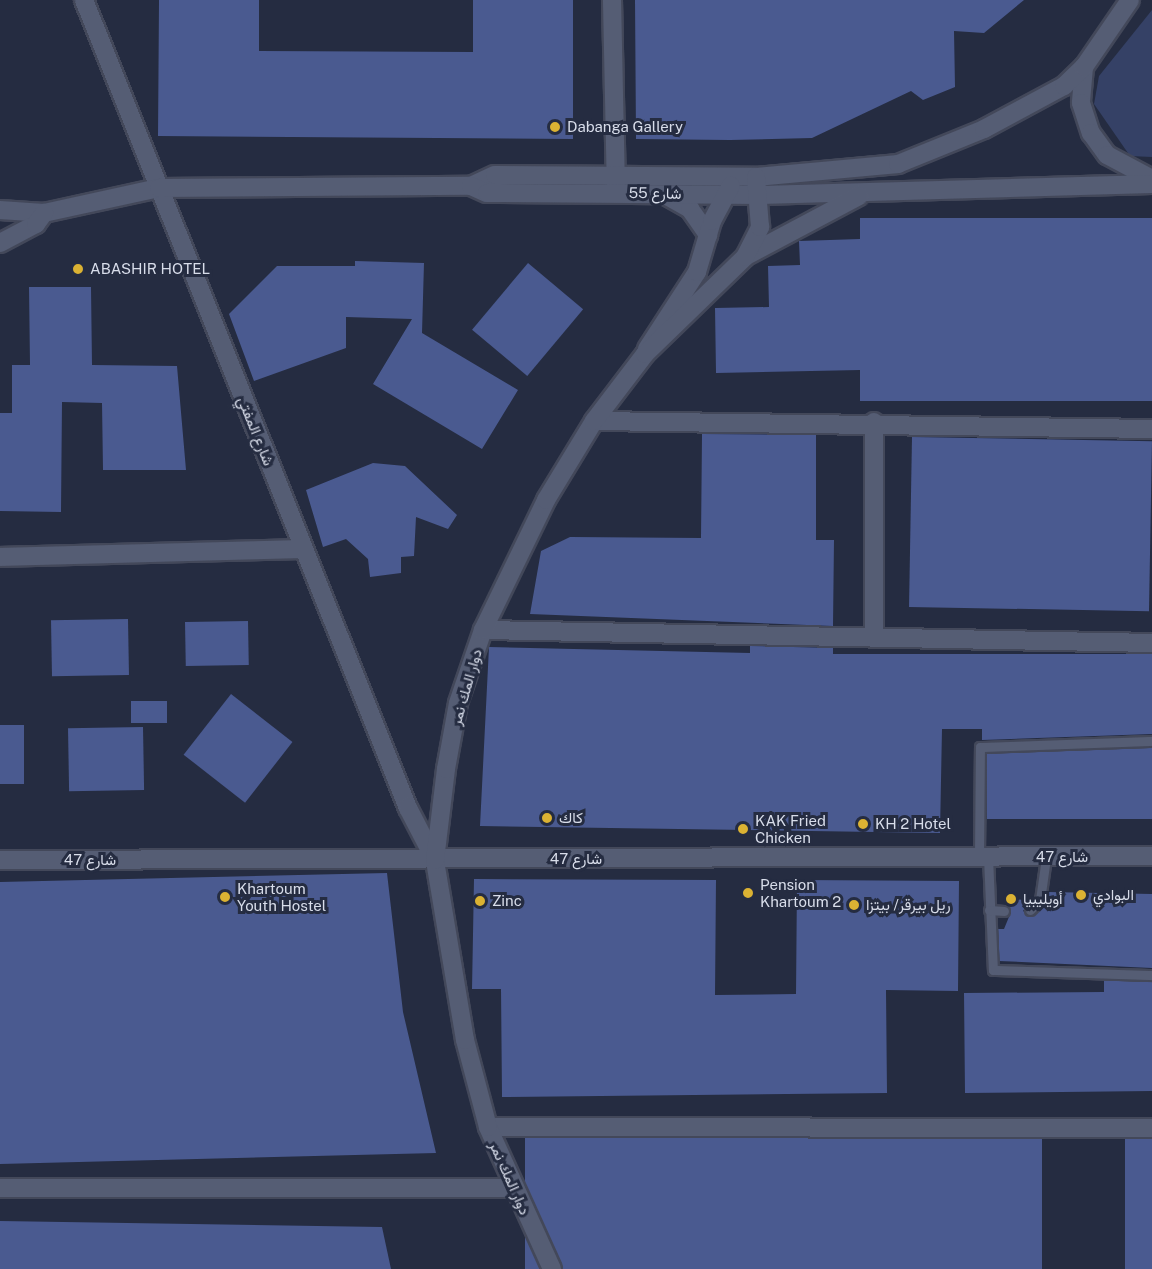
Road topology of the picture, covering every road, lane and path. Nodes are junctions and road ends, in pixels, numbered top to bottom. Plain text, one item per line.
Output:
1 (84, 0) edge
2 (612, 0) edge
3 (1130, 0) edge
4 (1083, 67) junction
5 (736, 178) junction
6 (1152, 179) edge
7 (1152, 183) edge
8 (616, 184) junction
9 (758, 186) junction
10 (159, 188) junction
11 (660, 193) junction
12 (726, 194) junction
13 (864, 194) junction
14 (7, 210) edge
15 (44, 213) junction
16 (23, 231) junction
17 (708, 235) junction
18 (0, 243) edge
19 (745, 256) junction
20 (645, 354) junction
21 (594, 421) junction
22 (874, 422) junction
23 (1152, 429) edge
24 (303, 549) junction
25 (0, 557) edge
26 (483, 630) junction
27 (874, 635) junction
28 (1152, 642) edge
29 (1152, 741) edge
30 (1152, 856) edge
31 (984, 857) junction
32 (1046, 858) junction
33 (0, 860) edge
34 (435, 860) junction
35 (989, 910) junction
36 (1030, 910) dead end
37 (1004, 911) dead end
38 (1152, 975) edge
39 (488, 1126) junction
40 (1152, 1128) edge
41 (0, 1188) edge
42 (513, 1188) junction
43 (552, 1269) edge

1 - 10 street, شارع المفتي
2 - 8 street
3 - 4 street
4 - 6 street
4 - 9 street
5 - 8 street
5 - 9 street
5 - 12 street
7 - 13 street, شارع 55
8 - 10 street, شارع 55
8 - 11 street, شارع 55
9 - 12 street, شارع 55
9 - 13 street, شارع 55
9 - 19 street, دوار المك نمر
10 - 15 street, شارع 55
10 - 24 street, شارع المفتي
11 - 12 street, شارع 55
11 - 17 street
12 - 17 street
13 - 19 street
14 - 15 street
14 - 16 street
15 - 16 street
16 - 18 street
17 - 20 street
19 - 20 street, دوار المك نمر
20 - 21 street, دوار المك نمر
21 - 22 street
21 - 26 street, دوار المك نمر
22 - 23 street
22 - 27 street
24 - 25 street
24 - 34 street, شارع المفتي
26 - 27 street
26 - 34 street, دوار المك نمر
27 - 28 street
29 - 31 lane
30 - 32 street, شارع 47
31 - 32 street, شارع 47
31 - 34 street, شارع 47
31 - 35 lane
32 - 36 lane
33 - 34 street, شارع 47
34 - 39 street, دوار المك نمر
35 - 37 lane
35 - 38 lane
39 - 40 street
39 - 42 street, دوار المك نمر
41 - 42 street
42 - 43 street, دوار المك نمر

